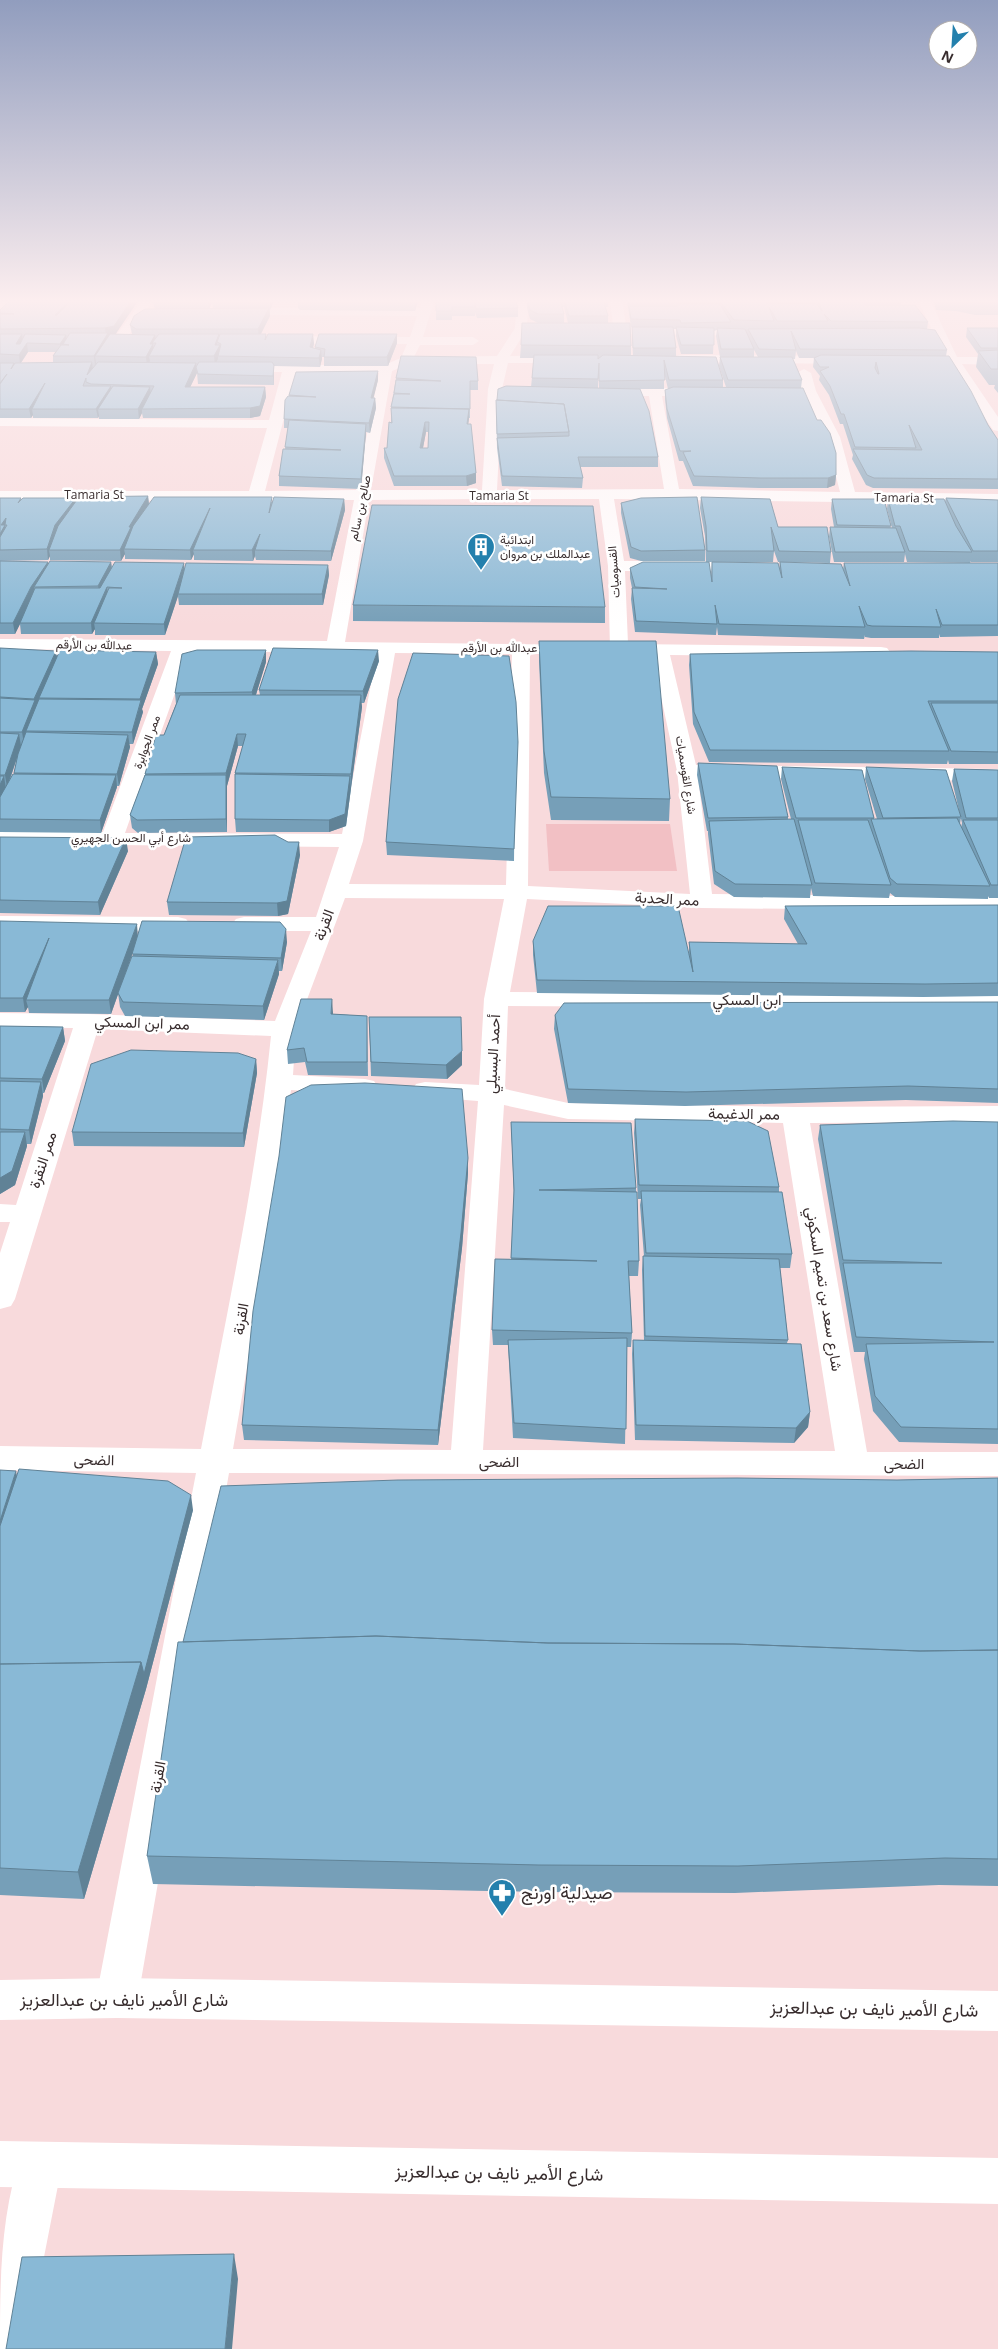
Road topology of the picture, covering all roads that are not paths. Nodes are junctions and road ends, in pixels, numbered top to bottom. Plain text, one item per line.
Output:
1 (280, 408) edge
2 (379, 408) edge
3 (498, 408) edge
4 (657, 408) edge
5 (817, 408) edge
6 (985, 408) edge
7 (0, 422) edge
8 (276, 424) junction
9 (998, 427) edge
10 (256, 494) junction
11 (672, 494) junction
12 (0, 496) edge
13 (363, 496) junction
14 (489, 496) junction
15 (606, 496) junction
16 (849, 497) junction
17 (998, 499) edge
18 (328, 565) edge
19 (348, 565) junction
20 (616, 566) junction
21 (763, 566) edge
22 (0, 644) edge
23 (335, 646) junction
24 (182, 647) junction
25 (387, 648) junction
26 (521, 648) junction
27 (605, 649) junction
28 (660, 651) junction
29 (899, 652) edge
30 (687, 771) junction
31 (998, 774) edge
32 (0, 838) edge
33 (112, 838) junction
34 (352, 841) junction
35 (336, 891) junction
36 (517, 892) junction
37 (702, 901) junction
38 (998, 904) edge
39 (0, 923) edge
40 (325, 924) junction
41 (496, 999) junction
42 (998, 1002) edge
43 (0, 1020) edge
44 (88, 1021) junction
45 (284, 1029) junction
46 (279, 1082) junction
47 (492, 1094) junction
48 (998, 1114) edge
49 (795, 1115) junction
50 (13, 1214) edge
51 (0, 1299) edge
52 (0, 1458) edge
53 (216, 1462) junction
54 (466, 1462) junction
55 (853, 1463) junction
56 (998, 1464) edge
57 (117, 1998) junction
58 (0, 2000) edge
59 (998, 2011) edge
60 (20, 2165) edge
61 (998, 2181) edge
62 (2, 2349) edge

1 - 8 street
2 - 13 street, صالح بن سالم
3 - 14 street
4 - 11 street
5 - 16 street
6 - 9 street
7 - 8 street
8 - 10 street
10 - 12 street, Tamaria St
10 - 13 street, Tamaria St
11 - 15 street, Tamaria St
11 - 16 street, Tamaria St
13 - 14 street, Tamaria St
13 - 19 street, صالح بن سالم
14 - 15 street, Tamaria St
15 - 20 street, القسوميات
16 - 17 street, Tamaria St
18 - 19 street
19 - 23 street, صالح بن سالم
20 - 21 street
20 - 27 street, القسوميات
22 - 24 street, عبدالله بن الأرقم
23 - 24 street, عبدالله بن الأرقم
23 - 25 street, عبدالله بن الأرقم
24 - 33 street, ممر الجوابرة
25 - 26 street, عبدالله بن الأرقم
25 - 34 street, القرنة
26 - 27 street, عبدالله بن الأرقم
26 - 36 street, أحمد البسيلي
27 - 28 street, عبدالله بن الأرقم
28 - 29 street, عبدالله بن الأرقم
28 - 30 street, شارع القوسميات
30 - 31 street
30 - 37 street, شارع القوسميات
32 - 33 street, شارع أبي الحسن الجهيري
33 - 34 street, شارع أبي الحسن الجهيري
34 - 35 street, القرنة
35 - 36 street, ممر الحدبة
35 - 40 street, القرنة
36 - 37 street, ممر الحدبة
36 - 41 street, أحمد البسيلي
37 - 38 street, ممر الحدبة
39 - 40 street
40 - 45 street, القرنة
41 - 42 street, ابن المسكي
41 - 47 street, أحمد البسيلي
43 - 44 street, ممر ابن المسكي
44 - 45 street, ممر ابن المسكي
44 - 50 street, ممر النقرة
45 - 46 street, القرنة
46 - 47 street, ممر الدغيمة
46 - 53 street, القرنة
47 - 49 street, ممر الدغيمة
47 - 54 street, أحمد البسيلي
48 - 49 street, ممر الدغيمة
49 - 55 street, شارع سعد بن تميم السكوني
50 - 51 street, ممر النقرة
52 - 53 street, الضحى
53 - 54 street, الضحى
53 - 57 street, القرنة
54 - 55 street, الضحى
55 - 56 street, الضحى
57 - 58 street, شارع الأمير نايف بن عبدالعزيز
57 - 59 street, شارع الأمير نايف بن عبدالعزيز
60 - 61 street, شارع الأمير نايف بن عبدالعزيز
60 - 62 street

